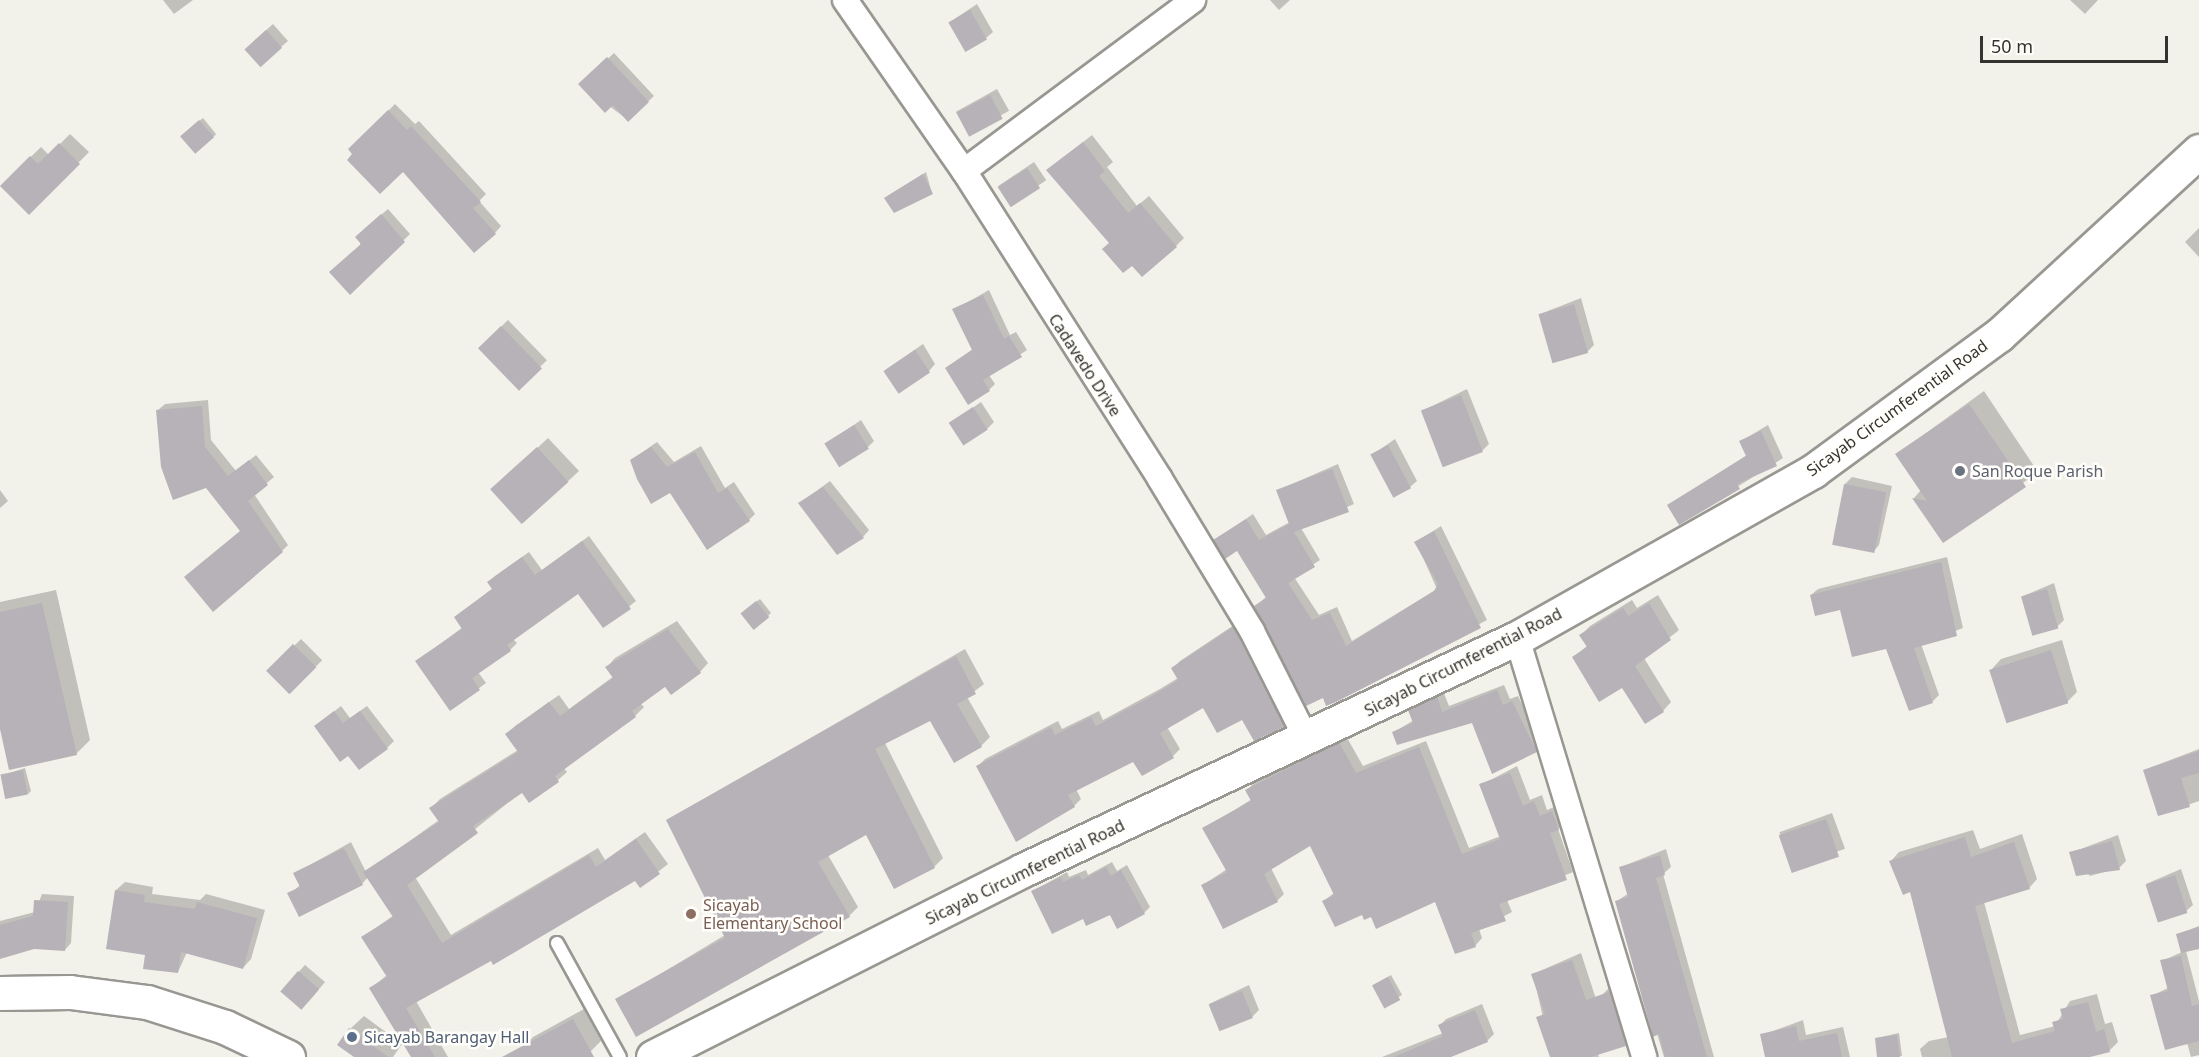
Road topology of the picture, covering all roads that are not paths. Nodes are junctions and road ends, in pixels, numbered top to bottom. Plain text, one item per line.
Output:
1 (845, 0) edge
2 (1193, 0) edge
3 (2199, 152) edge
4 (964, 171) junction
5 (1517, 638) junction
6 (1307, 740) junction
7 (557, 942) dead end
8 (0, 993) edge
9 (288, 1057) edge
10 (620, 1057) edge
11 (653, 1057) edge
12 (1644, 1057) edge

1 - 4 street, Cadavedo Drive
2 - 4 street
3 - 5 main road, Sicayab Circumferential Road
4 - 6 street, Cadavedo Drive
5 - 6 main road, Sicayab Circumferential Road
5 - 12 street
6 - 11 main road, Sicayab Circumferential Road
7 - 10 lane
8 - 9 main road

